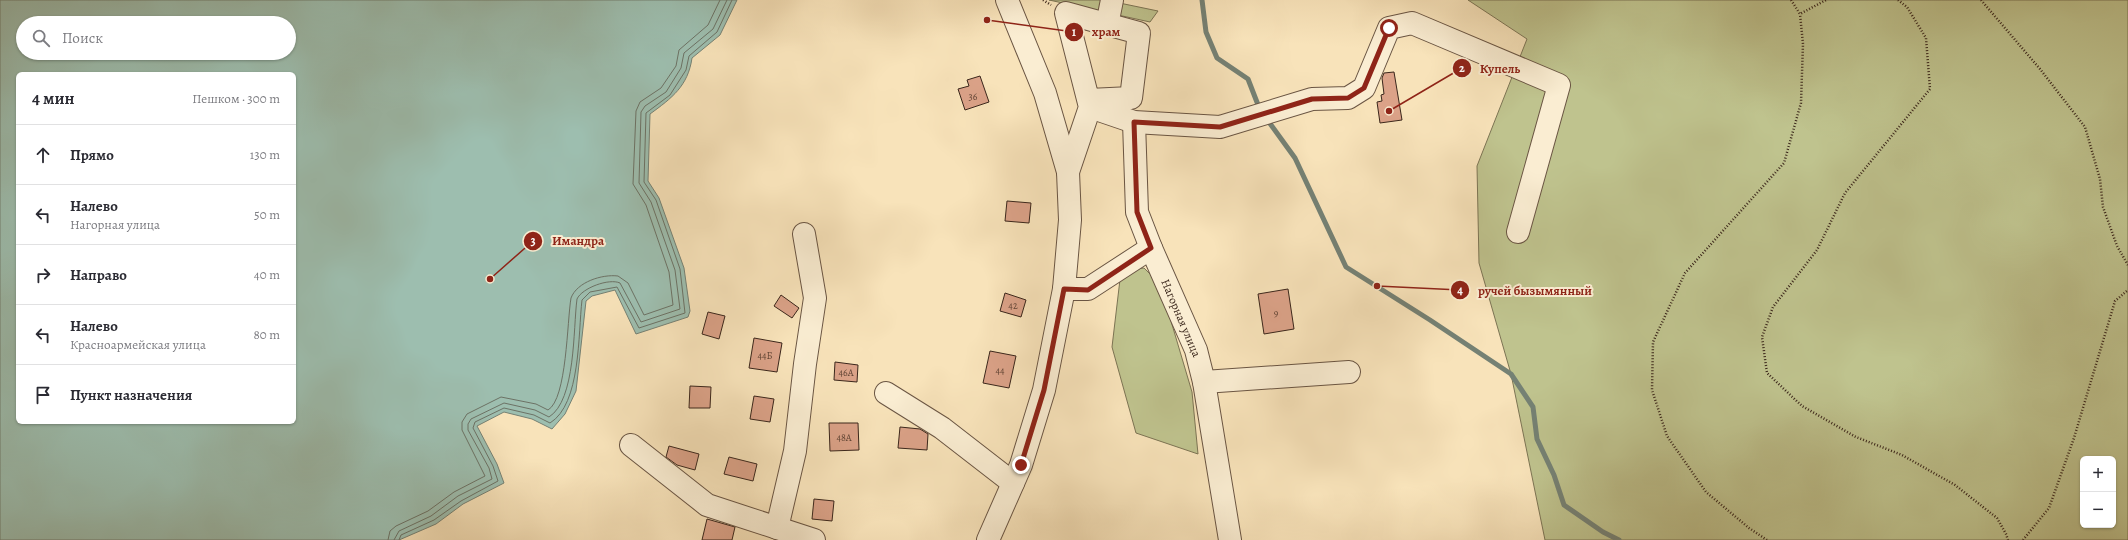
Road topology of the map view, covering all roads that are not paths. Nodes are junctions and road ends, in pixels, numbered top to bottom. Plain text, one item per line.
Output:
1 (1007, 0) edge
2 (1112, 0) edge
3 (1107, 25) junction
4 (1090, 104) junction
5 (1134, 122) junction
6 (1068, 172) junction
7 (1518, 232) dead end
8 (804, 234) dead end
9 (1151, 248) junction
10 (1064, 289) junction
11 (1349, 372) dead end
12 (1204, 382) junction
13 (886, 393) dead end
14 (631, 445) dead end
15 (1013, 483) junction
16 (777, 528) junction
17 (814, 540) edge
18 (988, 540) edge
19 (1230, 540) edge

1 - 6 street
2 - 3 street
3 - 4 street
3 - 4 street
4 - 5 street
4 - 6 street
5 - 7 street
5 - 9 street, Нагорная улица
6 - 10 street
8 - 16 street
9 - 10 street
9 - 12 street, Нагорная улица
10 - 15 street
11 - 12 street
12 - 19 street, Нагорная улица
13 - 15 street
14 - 16 street
15 - 18 street
16 - 17 street

